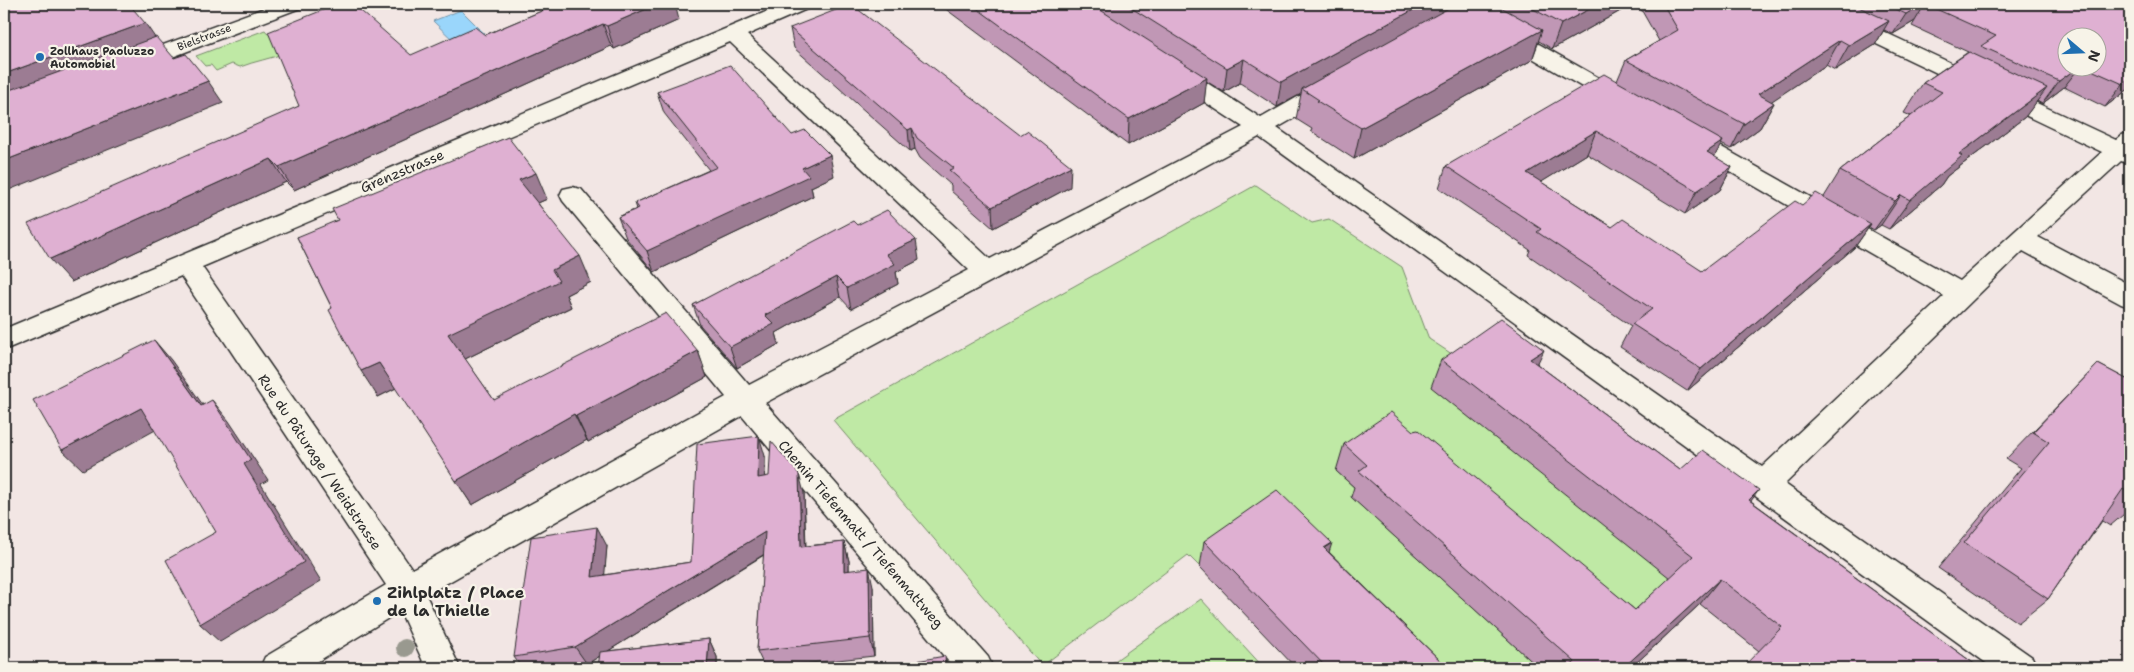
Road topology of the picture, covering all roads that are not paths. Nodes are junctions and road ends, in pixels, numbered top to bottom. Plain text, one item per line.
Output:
1 (293, 4) edge
2 (802, 4) edge
3 (1808, 4) edge
4 (1462, 10) edge
5 (732, 33) junction
6 (1152, 57) edge
7 (116, 71) edge
8 (1346, 79) edge
9 (1261, 127) junction
10 (2126, 149) edge
11 (572, 195) dead end
12 (2020, 238) junction
13 (185, 262) junction
14 (987, 271) junction
15 (1962, 294) junction
16 (2130, 297) edge
17 (4, 340) edge
18 (746, 400) junction
19 (1764, 485) junction
20 (407, 589) junction
21 (277, 668) edge
22 (443, 668) edge
23 (976, 668) edge
24 (2020, 668) edge

1 - 7 street, Bielstrasse
2 - 5 street, Grenzstrasse
3 - 10 street
4 - 15 street
5 - 13 street, Grenzstrasse
5 - 14 street
6 - 9 street
8 - 9 street
9 - 14 street
9 - 19 street
10 - 12 street
11 - 18 street, Chemin Tiefenmatt / Tiefenmattweg
12 - 15 street
12 - 16 street
13 - 17 street, Grenzstrasse
13 - 20 street, Rue du Pâturage / Weidstrasse
14 - 18 street
15 - 19 street
18 - 20 street
18 - 23 street, Chemin Tiefenmatt / Tiefenmattweg
19 - 24 street
20 - 21 street
20 - 22 street, Rue du Pâturage / Weidstrasse

